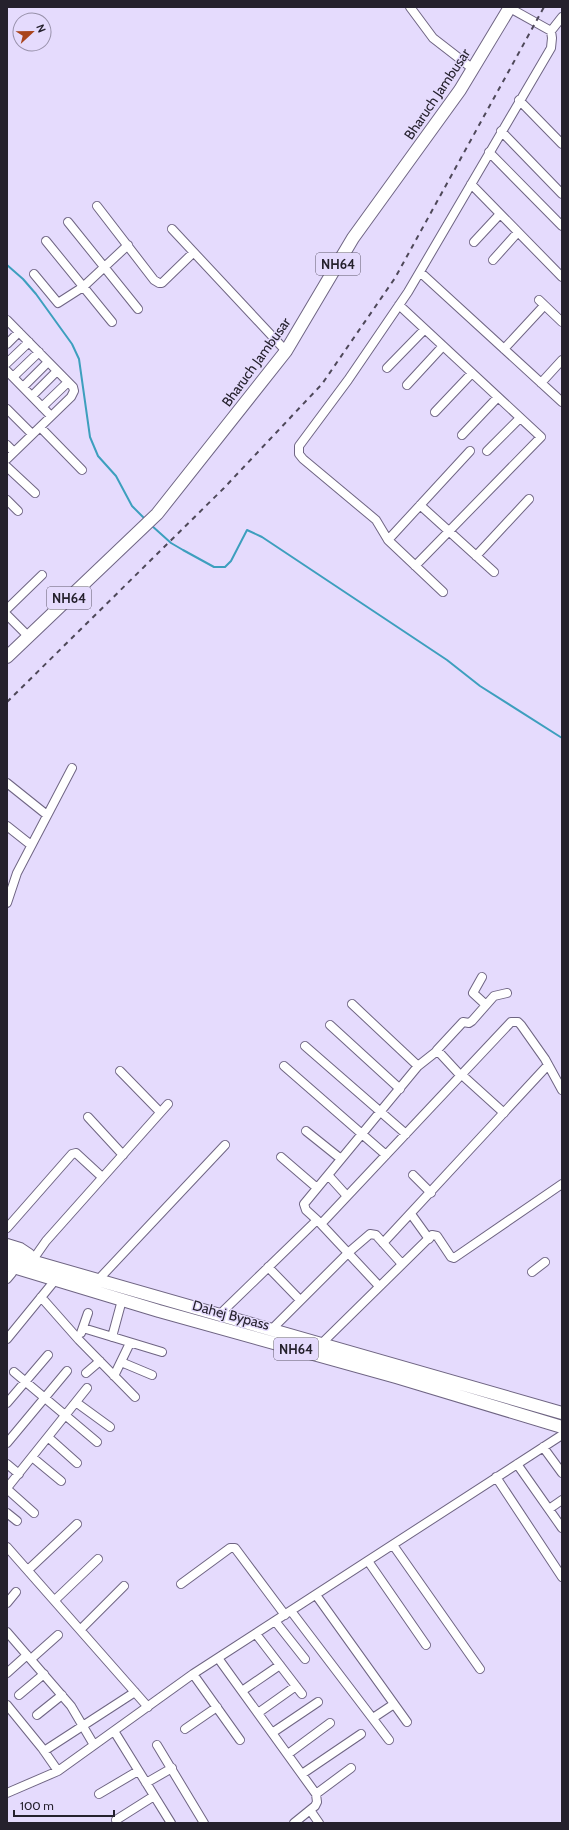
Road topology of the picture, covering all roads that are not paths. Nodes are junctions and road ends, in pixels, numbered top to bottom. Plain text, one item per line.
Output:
1 (410, 7) edge
2 (509, 8) edge
3 (562, 18) edge
4 (550, 31) junction
5 (473, 69) junction
6 (519, 100) junction
7 (501, 132) junction
8 (562, 144) edge
9 (489, 152) junction
10 (471, 184) junction
11 (562, 194) edge
12 (97, 206) dead end
13 (500, 214) junction
14 (68, 222) dead end
15 (562, 226) edge
16 (172, 229) dead end
17 (518, 232) junction
18 (46, 241) dead end
19 (474, 242) dead end
20 (128, 245) junction
21 (193, 253) junction
22 (493, 260) dead end
23 (105, 267) junction
24 (420, 272) junction
25 (34, 274) dead end
26 (562, 277) edge
27 (83, 287) junction
28 (399, 305) junction
29 (138, 309) dead end
30 (561, 318) edge
31 (8, 322) edge
32 (112, 322) dead end
33 (425, 329) junction
34 (19, 332) junction
35 (28, 342) junction
36 (7, 344) edge
37 (443, 346) junction
38 (504, 349) junction
39 (286, 351) junction
40 (39, 352) junction
41 (562, 360) edge
42 (48, 362) junction
43 (7, 363) edge
44 (387, 368) dead end
45 (57, 371) junction
46 (472, 373) junction
47 (10, 374) edge
48 (68, 382) junction
49 (541, 383) junction
50 (407, 385) dead end
51 (22, 387) junction
52 (32, 396) junction
53 (498, 397) junction
54 (562, 402) edge
55 (42, 407) junction
56 (7, 408) edge
57 (435, 412) dead end
58 (51, 416) junction
59 (520, 418) junction
60 (40, 427) junction
61 (32, 434) junction
62 (462, 435) dead end
63 (7, 445) edge
64 (470, 451) dead end
65 (487, 451) dead end
66 (14, 452) junction
67 (7, 459) edge
68 (7, 467) edge
69 (82, 470) dead end
70 (35, 493) dead end
71 (529, 499) dead end
72 (7, 500) edge
73 (420, 505) junction
74 (18, 512) dead end
75 (448, 531) junction
76 (388, 540) junction
77 (476, 556) junction
78 (415, 566) junction
79 (494, 572) dead end
80 (42, 575) dead end
81 (444, 592) dead end
82 (7, 609) edge
83 (7, 615) edge
84 (28, 636) junction
85 (7, 657) edge
86 (72, 768) dead end
87 (7, 783) edge
88 (47, 815) junction
89 (7, 826) edge
90 (31, 845) junction
91 (7, 903) edge
92 (482, 977) dead end
93 (507, 993) dead end
94 (352, 1004) dead end
95 (486, 1005) junction
96 (330, 1025) dead end
97 (305, 1046) dead end
98 (437, 1052) junction
99 (548, 1065) junction
100 (284, 1066) dead end
101 (418, 1066) junction
102 (120, 1071) dead end
103 (462, 1075) junction
104 (400, 1089) junction
105 (562, 1090) edge
106 (168, 1104) dead end
107 (160, 1112) junction
108 (380, 1113) junction
109 (504, 1113) junction
110 (88, 1117) dead end
111 (306, 1131) dead end
112 (362, 1134) junction
113 (406, 1134) junction
114 (225, 1145) dead end
115 (123, 1155) junction
116 (386, 1155) junction
117 (281, 1157) dead end
118 (341, 1159) junction
119 (328, 1175) junction
120 (413, 1175) dead end
121 (102, 1177) junction
122 (562, 1184) edge
123 (317, 1188) junction
124 (431, 1192) junction
125 (347, 1196) junction
126 (411, 1214) junction
127 (319, 1222) junction
128 (7, 1228) edge
129 (429, 1239) junction
130 (383, 1243) junction
131 (7, 1245) edge
132 (349, 1252) junction
133 (7, 1254) edge
134 (545, 1262) dead end
135 (32, 1264) junction
136 (402, 1264) junction
137 (268, 1267) junction
138 (8, 1272) edge
139 (49, 1272) junction
140 (532, 1272) dead end
141 (98, 1280) junction
142 (379, 1286) junction
143 (41, 1297) junction
144 (122, 1300) junction
145 (300, 1300) junction
146 (88, 1313) dead end
147 (219, 1315) junction
148 (83, 1328) junction
149 (271, 1330) junction
150 (112, 1337) junction
151 (7, 1339) edge
152 (79, 1340) junction
153 (130, 1343) junction
154 (321, 1343) junction
155 (162, 1352) dead end
156 (312, 1353) junction
157 (48, 1355) dead end
158 (100, 1361) junction
159 (121, 1362) junction
160 (67, 1371) dead end
161 (14, 1372) dead end
162 (86, 1373) dead end
163 (152, 1375) dead end
164 (114, 1376) junction
165 (25, 1382) junction
166 (88, 1388) dead end
167 (135, 1397) dead end
168 (45, 1398) junction
169 (7, 1403) edge
170 (77, 1403) junction
171 (562, 1413) edge
172 (66, 1416) junction
173 (110, 1427) dead end
174 (562, 1427) edge
175 (562, 1435) edge
176 (49, 1438) junction
177 (97, 1442) dead end
178 (7, 1443) edge
179 (543, 1447) junction
180 (32, 1457) junction
181 (77, 1463) dead end
182 (7, 1464) edge
183 (517, 1464) junction
184 (562, 1473) edge
185 (19, 1474) junction
186 (496, 1478) junction
187 (61, 1481) dead end
188 (7, 1488) edge
189 (562, 1500) edge
190 (549, 1509) junction
191 (34, 1512) dead end
192 (7, 1513) edge
193 (17, 1521) dead end
194 (77, 1524) dead end
195 (562, 1528) edge
196 (393, 1545) junction
197 (7, 1547) edge
198 (98, 1559) dead end
199 (368, 1561) junction
200 (28, 1570) junction
201 (562, 1577) edge
202 (180, 1584) dead end
203 (124, 1586) dead end
204 (16, 1592) dead end
205 (316, 1595) junction
206 (55, 1600) junction
207 (7, 1603) edge
208 (288, 1613) junction
209 (275, 1622) junction
210 (80, 1629) junction
211 (7, 1632) edge
212 (256, 1634) junction
213 (58, 1635) dead end
214 (426, 1645) dead end
215 (29, 1657) junction
216 (218, 1658) junction
217 (305, 1659) dead end
218 (280, 1664) junction
219 (480, 1669) dead end
220 (7, 1673) edge
221 (44, 1674) junction
222 (194, 1674) junction
223 (296, 1686) junction
224 (242, 1691) junction
225 (135, 1692) junction
226 (302, 1694) dead end
227 (19, 1695) dead end
228 (62, 1695) junction
229 (318, 1702) dead end
230 (394, 1704) junction
231 (7, 1705) edge
232 (148, 1707) junction
233 (217, 1707) junction
234 (258, 1713) junction
235 (37, 1715) dead end
236 (373, 1718) junction
237 (407, 1722) dead end
238 (330, 1723) dead end
239 (83, 1724) junction
240 (185, 1729) dead end
241 (114, 1731) junction
242 (272, 1733) junction
243 (360, 1734) dead end
244 (240, 1740) dead end
245 (389, 1740) dead end
246 (94, 1745) junction
247 (157, 1745) dead end
248 (44, 1751) junction
249 (288, 1754) junction
250 (172, 1768) junction
251 (351, 1768) dead end
252 (58, 1771) junction
253 (138, 1771) junction
254 (302, 1774) junction
255 (146, 1783) junction
256 (7, 1793) edge
257 (100, 1794) dead end
258 (316, 1794) junction
259 (154, 1796) junction
260 (310, 1810) junction
261 (116, 1820) dead end
262 (168, 1822) edge
263 (204, 1823) edge
264 (294, 1823) edge
265 (318, 1823) edge

1 - 5 street
2 - 4 street
2 - 5 highway, Bharuch Jambusar / NH64
3 - 4 street
4 - 6 street
5 - 39 highway, Bharuch Jambusar / NH64
6 - 7 street
6 - 8 street
7 - 9 street
7 - 11 street
9 - 10 street
9 - 15 street
10 - 13 street
10 - 24 street
12 - 20 street
13 - 17 street
13 - 19 street
14 - 23 street
16 - 21 street
17 - 22 street
17 - 26 street
18 - 27 street
20 - 21 street
20 - 23 street
21 - 39 street
23 - 27 street
23 - 29 street
24 - 28 street
24 - 38 street
25 - 27 street
27 - 32 street
28 - 33 street
28 - 76 street
30 - 38 street
31 - 34 street
33 - 37 street
33 - 44 street
34 - 35 street
34 - 36 street
35 - 40 street
35 - 43 street
37 - 46 street
37 - 50 street
38 - 49 street
39 - 84 highway, Bharuch Jambusar / NH64
40 - 42 street
40 - 47 street
41 - 49 street
42 - 45 street
42 - 51 street
45 - 48 street
45 - 52 street
46 - 53 street
46 - 57 street
47 - 51 street
48 - 55 street
48 - 58 street
49 - 54 street
51 - 52 street
52 - 55 street
53 - 59 street
53 - 62 street
55 - 58 street
56 - 61 street
58 - 60 street
59 - 65 street
59 - 75 street
60 - 61 street
60 - 69 street
61 - 66 street
63 - 66 street
64 - 73 street
66 - 67 street
68 - 70 street
71 - 77 street
72 - 74 street
73 - 75 street
73 - 76 street
75 - 77 street
75 - 78 street
76 - 78 street
77 - 79 street
78 - 81 street
80 - 82 street
83 - 84 street
84 - 85 highway, Bharuch Jambusar / NH64
86 - 88 street
87 - 88 street
88 - 90 street
89 - 90 street
90 - 91 street
92 - 95 street
93 - 95 street
94 - 101 street
95 - 98 street
96 - 104 street
97 - 108 street
98 - 101 street
98 - 103 street
99 - 103 street
99 - 105 street
99 - 109 street
100 - 112 street
101 - 104 street
102 - 107 street
103 - 109 street
103 - 113 street
104 - 108 street
106 - 107 street
107 - 115 street
108 - 112 street
108 - 113 street
109 - 124 street
110 - 115 street
111 - 118 street
112 - 116 street
112 - 118 street
113 - 116 street
114 - 141 street
115 - 121 street
116 - 125 street
117 - 123 street
118 - 119 street
119 - 123 street
119 - 125 street
120 - 124 street
121 - 128 street
121 - 135 street
122 - 129 street
123 - 127 street
124 - 126 street
125 - 127 street
126 - 129 street
126 - 130 street
127 - 132 street
127 - 137 street
129 - 136 street
130 - 132 street
130 - 136 street
131 - 135 highway, NH64
132 - 142 street
132 - 145 street
133 - 135 highway, Dahej Bypass
134 - 140 street
135 - 138 highway, NH64
135 - 139 highway, Dahej Bypass / NH64
136 - 142 street
137 - 145 street
137 - 147 street
139 - 141 highway, Dahej Bypass / NH64
139 - 143 street
139 - 144 highway, Dahej Bypass / NH64
141 - 147 highway, Dahej Bypass / NH64
142 - 154 street
143 - 151 street
143 - 152 street
144 - 150 street
144 - 156 highway, Dahej Bypass / NH64
145 - 149 street
146 - 148 street
147 - 149 highway, Dahej Bypass / NH64
148 - 150 street
148 - 152 street
149 - 154 highway, Dahej Bypass / NH64
150 - 153 street
152 - 158 street
153 - 155 street
153 - 159 street
154 - 156 street
154 - 171 highway, Dahej Bypass / NH64
156 - 174 highway, Dahej Bypass / NH64
157 - 165 street
158 - 162 street
158 - 164 street
159 - 163 street
159 - 164 street
160 - 168 street
161 - 165 street
164 - 167 street
165 - 168 street
165 - 169 street
166 - 170 street
168 - 172 street
168 - 178 street
170 - 172 street
170 - 173 street
172 - 176 street
172 - 177 street
175 - 179 street
176 - 180 street
176 - 181 street
179 - 183 street
179 - 184 street
180 - 185 street
180 - 187 street
182 - 185 street
183 - 186 street
183 - 190 street
185 - 188 street
186 - 196 street
186 - 201 street
188 - 191 street
189 - 190 street
190 - 195 street
192 - 193 street
194 - 200 street
196 - 199 street
196 - 219 street
197 - 200 street
198 - 206 street
199 - 205 street
199 - 214 street
200 - 206 street
202 - 208 street
203 - 210 street
204 - 207 street
205 - 208 street
205 - 230 street
206 - 210 street
208 - 209 street
208 - 236 street
209 - 212 street
209 - 217 street
210 - 225 street
211 - 215 street
212 - 216 street
212 - 218 street
213 - 215 street
215 - 220 street
215 - 221 street
216 - 222 street
216 - 224 street
218 - 223 street
218 - 224 street
221 - 227 street
221 - 228 street
222 - 232 street
222 - 233 street
223 - 226 street
223 - 234 street
224 - 234 street
225 - 232 street
225 - 239 street
228 - 235 street
228 - 239 street
229 - 242 street
230 - 236 street
230 - 237 street
231 - 248 street
232 - 241 street
233 - 240 street
233 - 244 street
234 - 242 street
236 - 245 street
238 - 249 street
239 - 246 street
239 - 248 street
241 - 246 street
241 - 253 street
242 - 249 street
243 - 254 street
246 - 252 street
247 - 250 street
248 - 252 street
249 - 254 street
250 - 255 street
250 - 263 street
251 - 258 street
252 - 256 street
253 - 255 street
253 - 257 street
254 - 258 street
255 - 259 street
258 - 260 street
259 - 261 street
259 - 262 street
260 - 264 street
260 - 265 street

